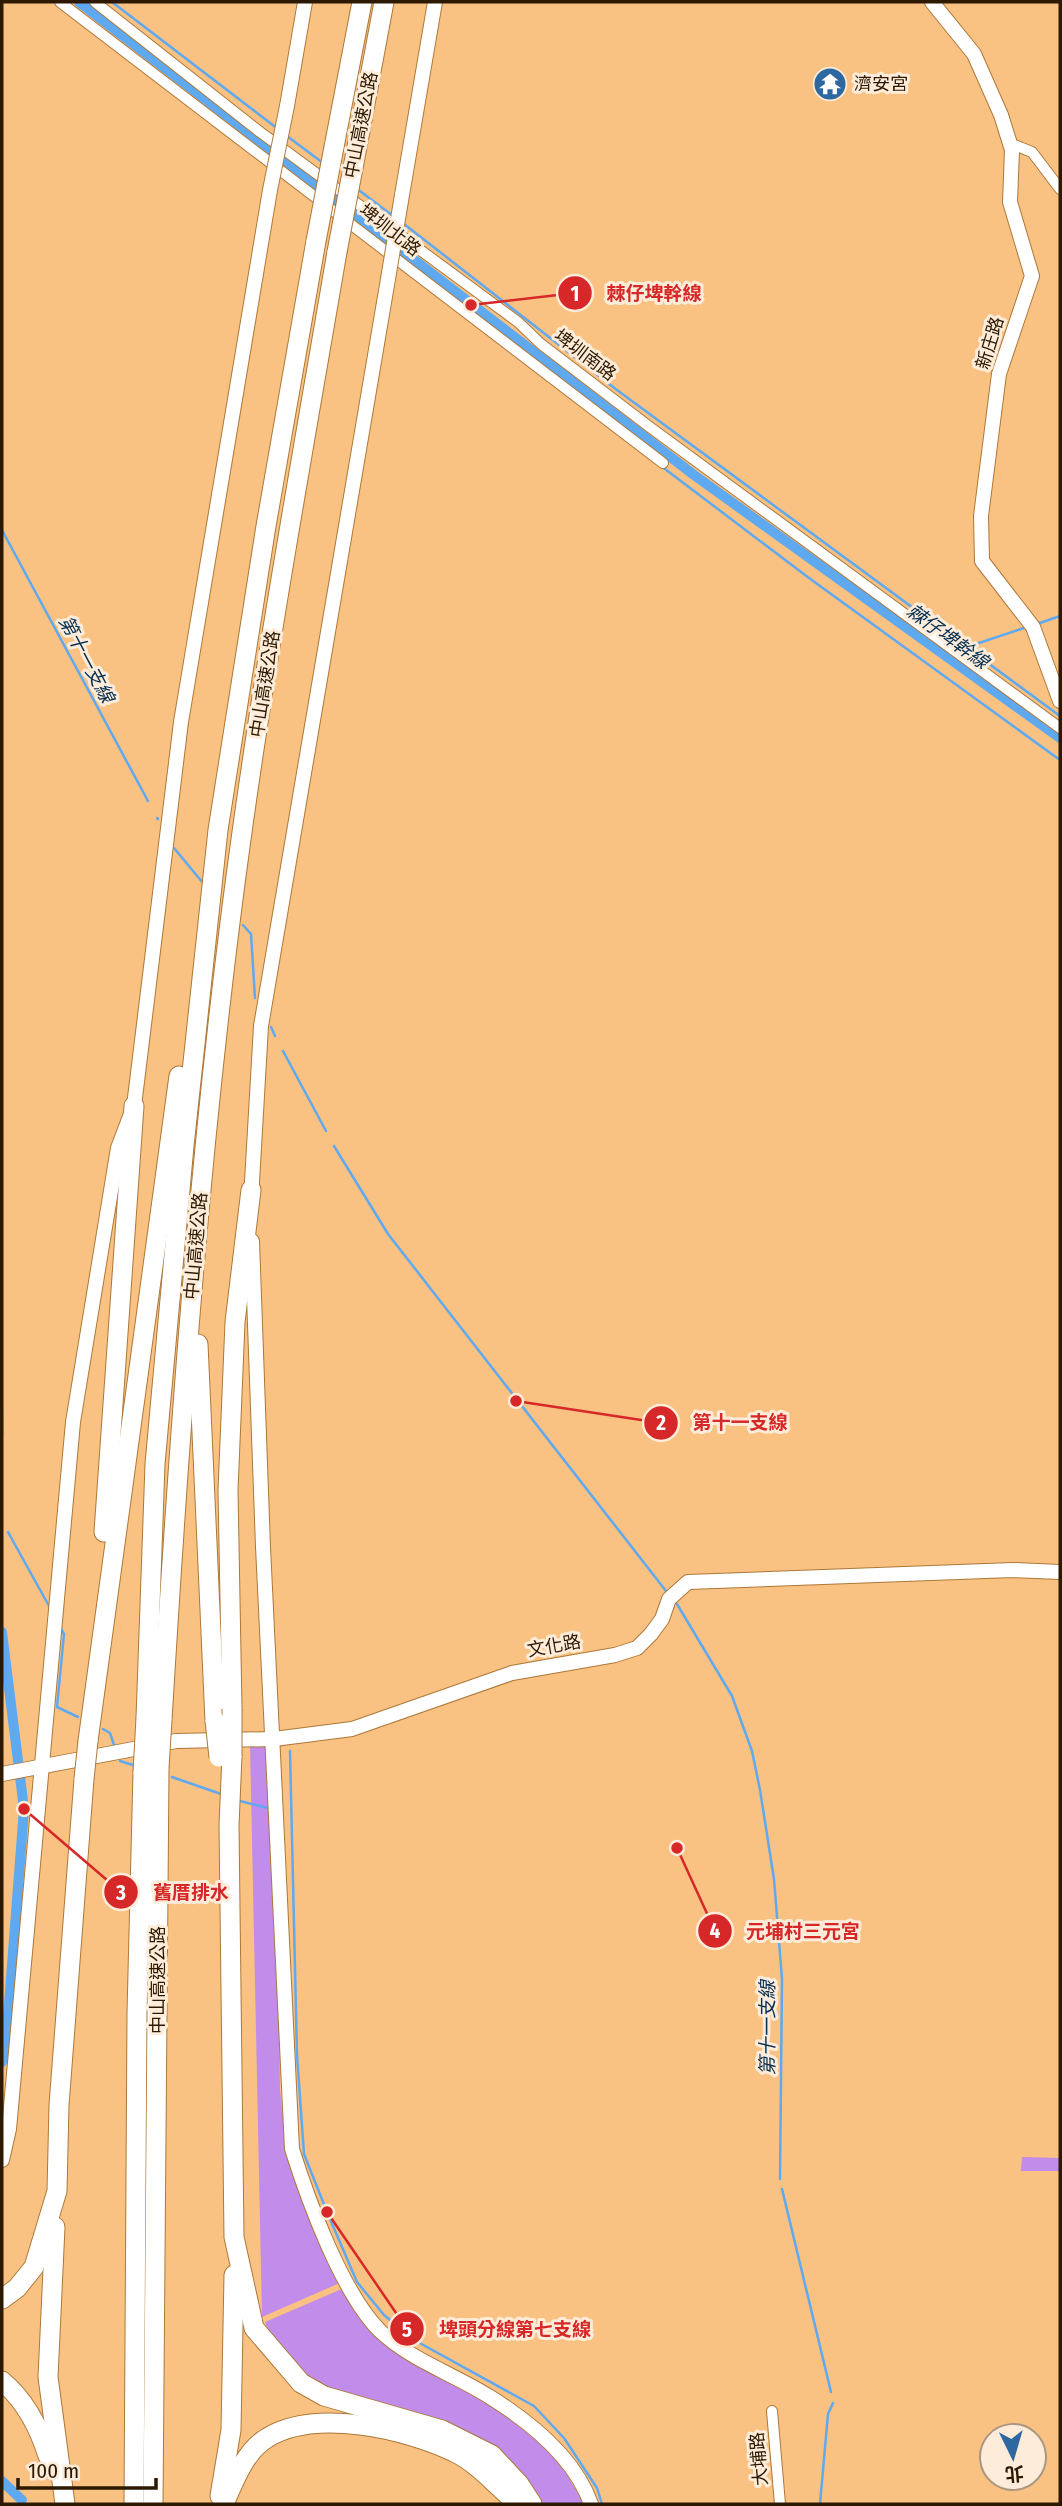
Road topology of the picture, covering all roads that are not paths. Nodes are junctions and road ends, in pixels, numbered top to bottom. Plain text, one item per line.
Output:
1 (60, 2) edge
2 (95, 2) edge
3 (305, 2) edge
4 (362, 2) edge
5 (384, 2) edge
6 (435, 2) edge
7 (932, 2) edge
8 (1009, 144) junction
9 (1060, 190) edge
10 (663, 463) dead end
11 (1060, 701) edge
12 (1060, 728) edge
13 (218, 830) junction
14 (211, 1081) junction
15 (134, 1106) junction
16 (251, 1190) junction
17 (1060, 1572) edge
18 (95, 1680) junction
19 (154, 1719) junction
20 (274, 1739) junction
21 (226, 1757) junction
22 (37, 1769) junction
23 (151, 1770) junction
24 (9, 1773) edge
25 (2, 2160) edge
26 (57, 2191) junction
27 (234, 2237) junction
28 (2, 2299) edge
29 (2, 2381) edge
30 (772, 2411) dead end
31 (64, 2504) edge
32 (134, 2504) edge
33 (153, 2504) edge
34 (221, 2504) edge
35 (514, 2504) edge
36 (532, 2504) edge
37 (591, 2504) edge
38 (780, 2504) edge

1 - 10 street, 埤圳北路
2 - 12 street, 埤圳南路
3 - 15 street, bridge
4 - 13 highway, 中山高速公路, bridge
5 - 14 highway, 中山高速公路, bridge
6 - 16 street, bridge
7 - 8 street, 新庄路
8 - 9 street
8 - 11 street, 新庄路
13 - 18 highway
13 - 19 highway, 中山高速公路
14 - 19 highway, 中山高速公路
14 - 21 highway, bridge
15 - 18 highway
15 - 22 street
16 - 20 street
16 - 21 highway, bridge
17 - 20 street, 文化路
18 - 26 highway, bridge
19 - 23 highway, 中山高速公路, bridge
20 - 22 street, 文化路
20 - 37 street
21 - 27 highway
22 - 24 street, 文化路
22 - 25 street
23 - 32 highway, 中山高速公路
23 - 33 highway, 中山高速公路
26 - 28 highway
26 - 31 highway
27 - 34 highway
27 - 36 highway
29 - 31 highway
30 - 38 street, 大埔路
34 - 35 highway

